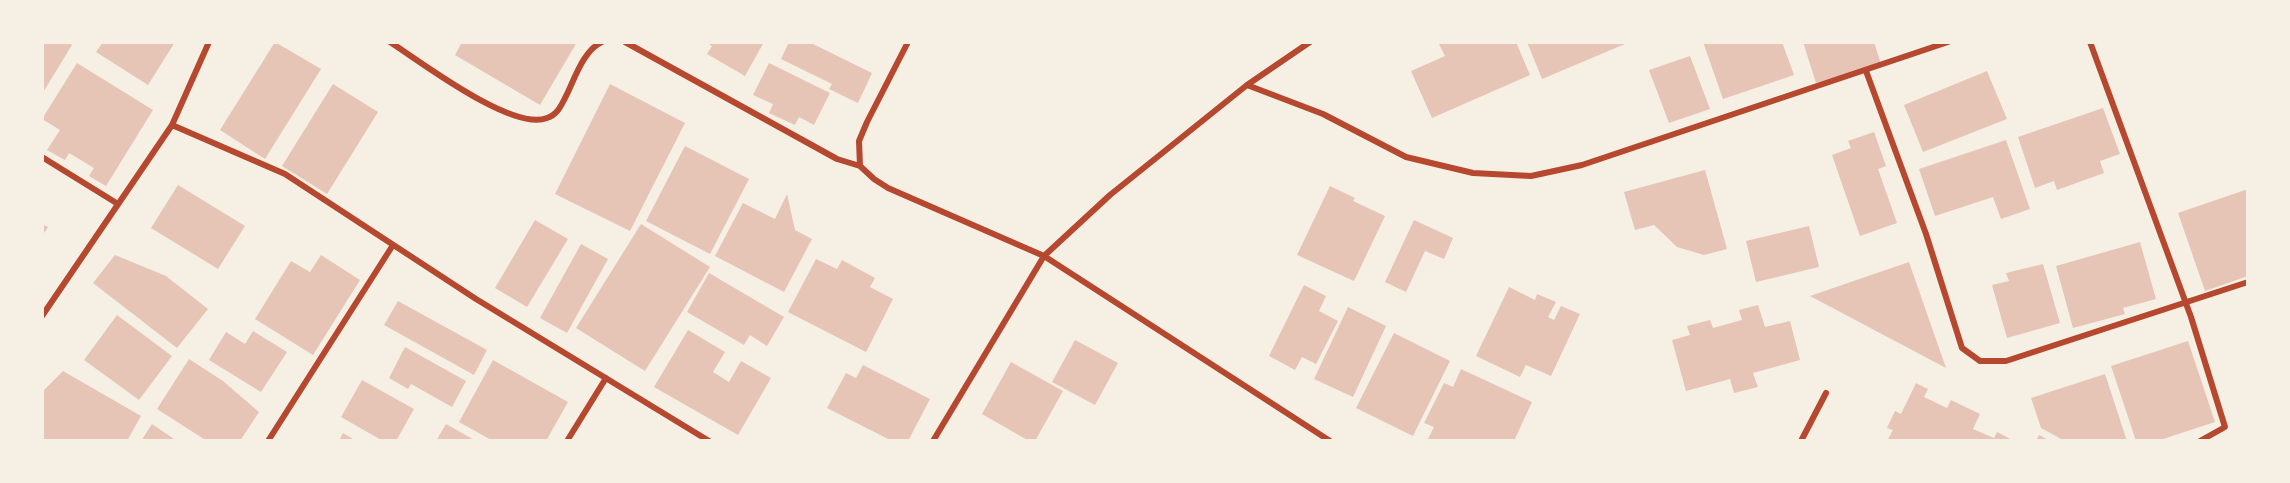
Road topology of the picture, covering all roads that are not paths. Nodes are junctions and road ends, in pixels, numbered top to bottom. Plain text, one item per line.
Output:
1 (209, 42) edge
2 (390, 42) edge
3 (602, 42) edge
4 (625, 42) edge
5 (908, 42) edge
6 (1310, 42) edge
7 (1948, 42) edge
8 (2090, 42) edge
9 (1866, 71) junction
10 (1247, 85) junction
11 (172, 125) junction
12 (42, 157) edge
13 (860, 166) junction
14 (118, 204) junction
15 (393, 244) junction
16 (1044, 256) junction
17 (2248, 282) edge
18 (2186, 303) junction
19 (42, 316) edge
20 (606, 378) junction
21 (1826, 393) dead end
22 (268, 441) edge
23 (567, 441) edge
24 (709, 441) edge
25 (933, 441) edge
26 (1330, 441) edge
27 (1801, 441) edge
28 (2200, 441) edge

1 - 11 street
2 - 3 street
4 - 13 street
5 - 13 street
6 - 10 street
7 - 9 street
8 - 18 street
9 - 10 street
9 - 18 street
10 - 16 street
11 - 14 street
11 - 15 street
12 - 14 street
13 - 16 street
14 - 19 street
15 - 20 street
15 - 22 street
16 - 25 street
16 - 26 street
17 - 18 street
18 - 28 street
20 - 23 street
20 - 24 street
21 - 27 street

